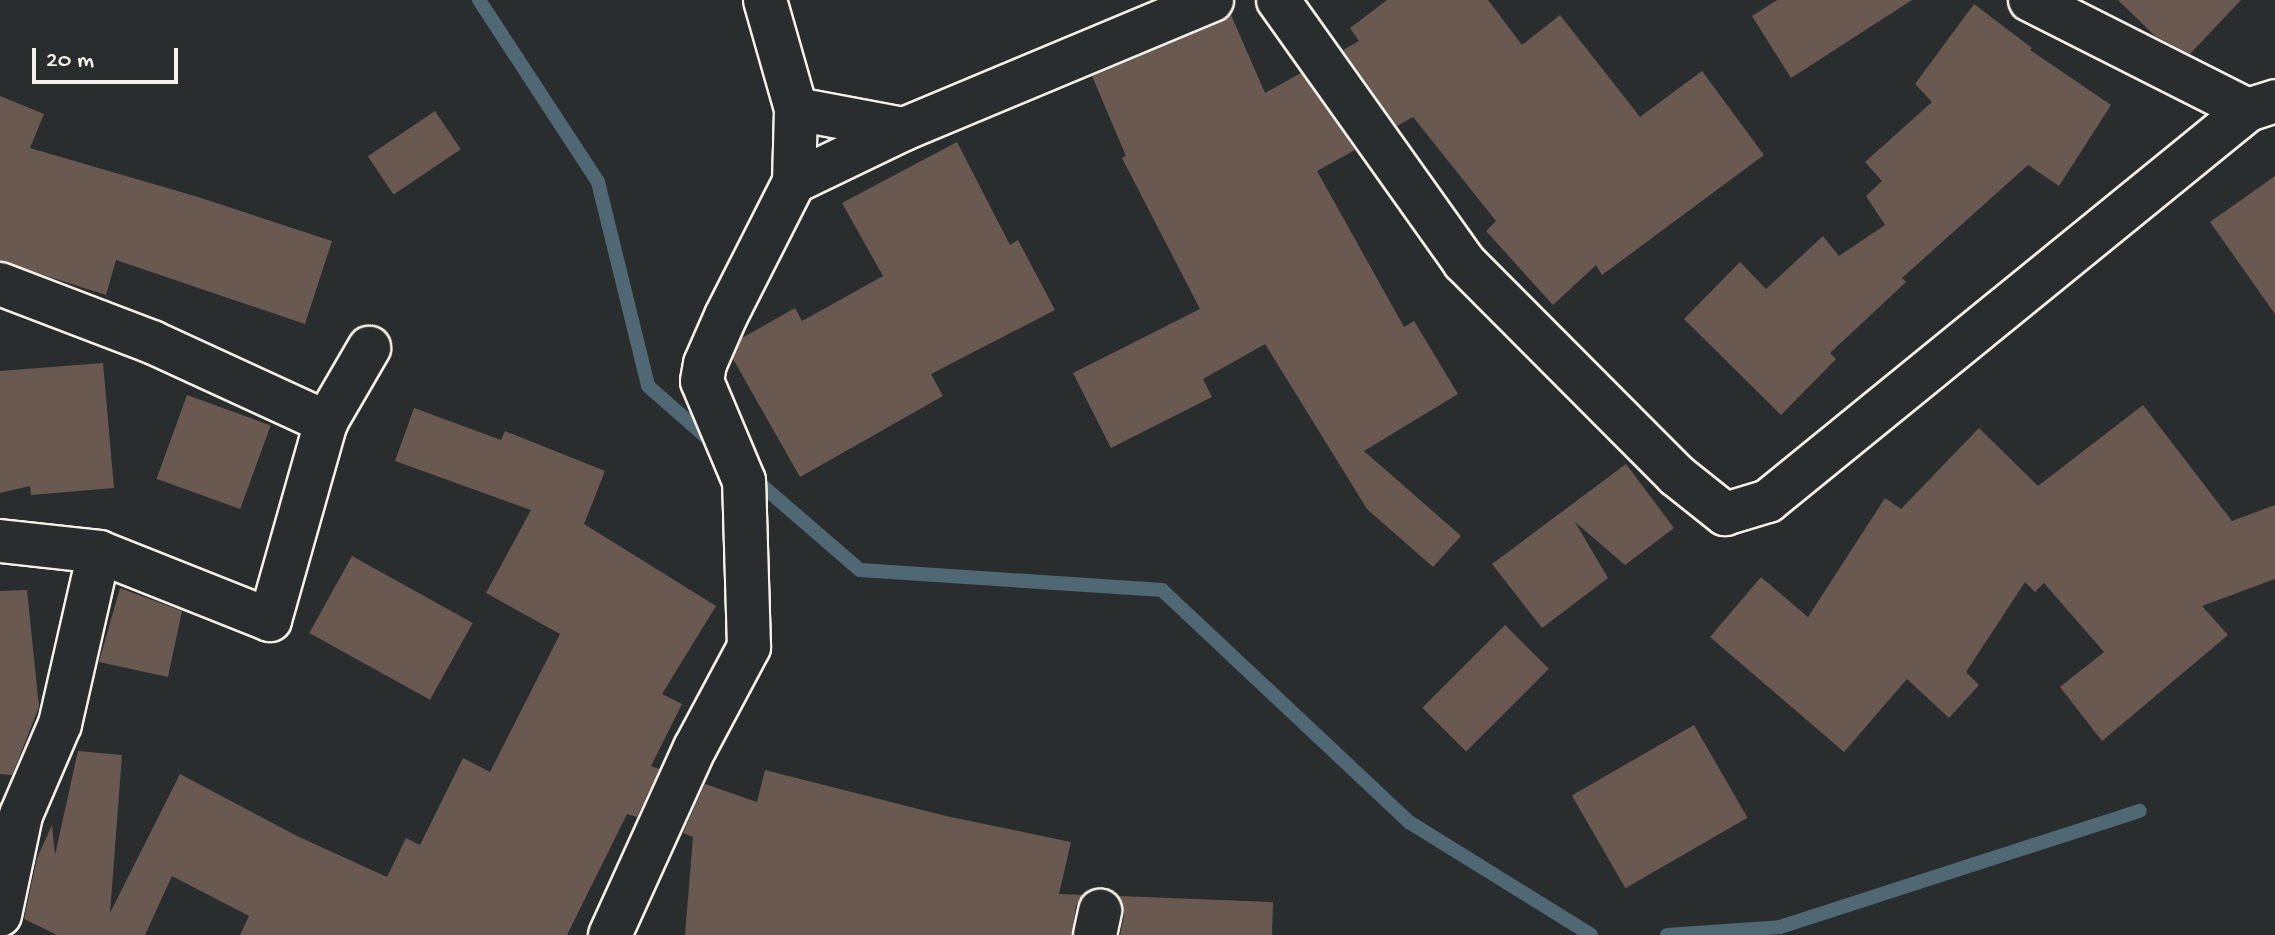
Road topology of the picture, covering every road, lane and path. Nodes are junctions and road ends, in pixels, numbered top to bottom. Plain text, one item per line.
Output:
1 (765, 0) edge
2 (1212, 0) edge
3 (1278, 0) edge
4 (2030, 0) edge
5 (2262, 106) edge
6 (796, 109) junction
7 (904, 129) junction
8 (794, 182) junction
9 (0, 284) edge
10 (369, 348) dead end
11 (326, 422) junction
12 (0, 541) edge
13 (99, 552) junction
14 (0, 915) edge
15 (610, 935) edge

1 - 6 street
2 - 7 street
3 - 5 street
4 - 5 street
6 - 7 street
6 - 8 street
7 - 8 street
8 - 15 street
9 - 11 street
10 - 11 street
11 - 13 street
12 - 13 street
13 - 14 street

